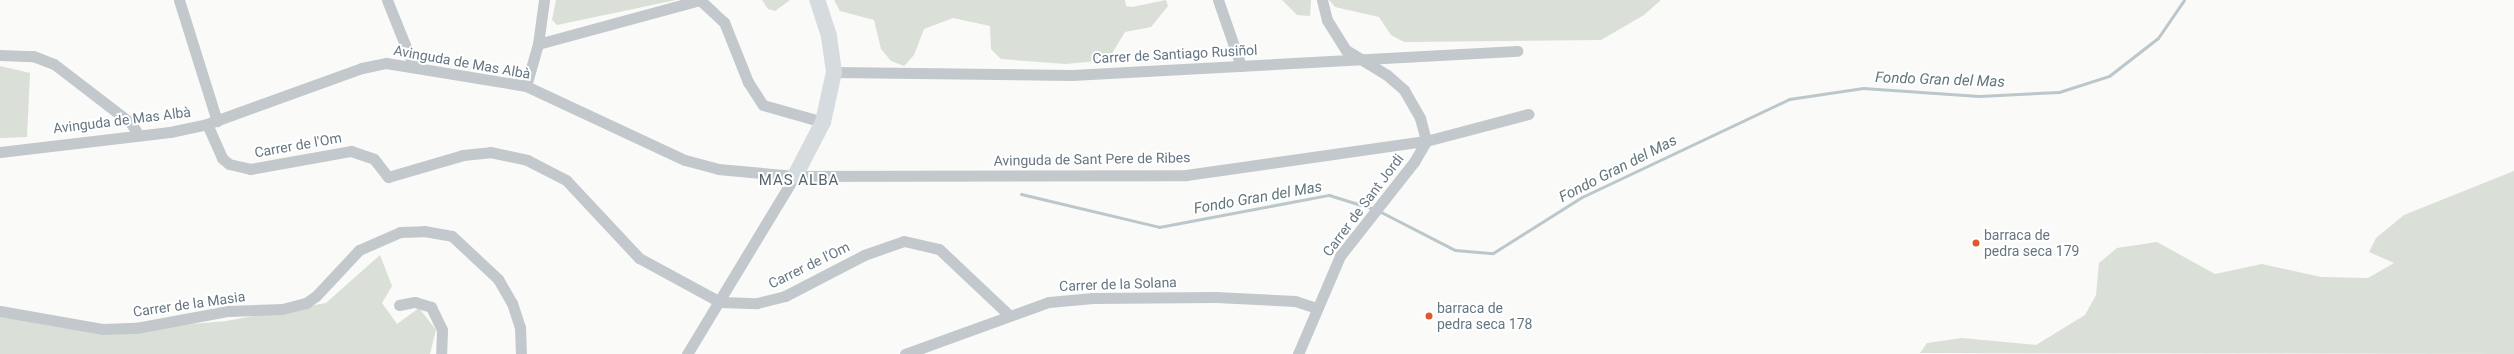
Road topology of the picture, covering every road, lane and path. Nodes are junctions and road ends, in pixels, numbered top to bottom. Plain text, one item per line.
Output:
1 (179, 0) edge
2 (387, 0) edge
3 (544, 0) edge
4 (700, 0) edge
5 (817, 0) edge
6 (1218, 0) edge
7 (1322, 0) edge
8 (538, 44) junction
9 (1517, 51) dead end
10 (0, 55) edge
11 (1360, 58) junction
12 (1241, 66) junction
13 (414, 67) junction
14 (834, 72) junction
15 (526, 86) junction
16 (1528, 114) dead end
17 (823, 122) junction
18 (212, 123) junction
19 (138, 134) junction
20 (1426, 141) junction
21 (0, 152) edge
22 (795, 176) junction
23 (720, 302) junction
24 (399, 305) dead end
25 (1317, 308) junction
26 (0, 311) edge
27 (1008, 314) junction
28 (441, 354) edge
29 (521, 354) edge
30 (687, 354) edge
31 (905, 354) edge
32 (1298, 354) edge

1 - 18 street
2 - 13 street
3 - 8 street
4 - 8 street
4 - 17 street
5 - 14 street
6 - 12 street
7 - 11 street
8 - 15 street
9 - 11 street, Carrer de Santiago Rusiñol
10 - 19 street
11 - 12 street, Carrer de Santiago Rusiñol
11 - 20 street
12 - 14 street, Carrer de Santiago Rusiñol
13 - 15 street, Avinguda de Mas Albà
13 - 18 street, Avinguda de Mas Albà
14 - 17 street
15 - 22 street, Avinguda de Mas Albà
16 - 20 street, Avinguda de Sant Pere de Ribes
17 - 22 street
18 - 19 street, Avinguda de Mas Albà
18 - 23 street, Carrer de l'Om
19 - 21 street, Avinguda de Mas Albà
20 - 22 street, Avinguda de Sant Pere de Ribes
20 - 25 street, Carrer de Sant Jordi
22 - 23 street
23 - 27 street, Carrer de l'Om
23 - 30 street
24 - 28 street
25 - 27 street, Carrer de la Solana
25 - 32 street, Carrer de Sant Jordi
26 - 29 street, Carrer de la Masia
27 - 31 street, Carrer de la Solana

